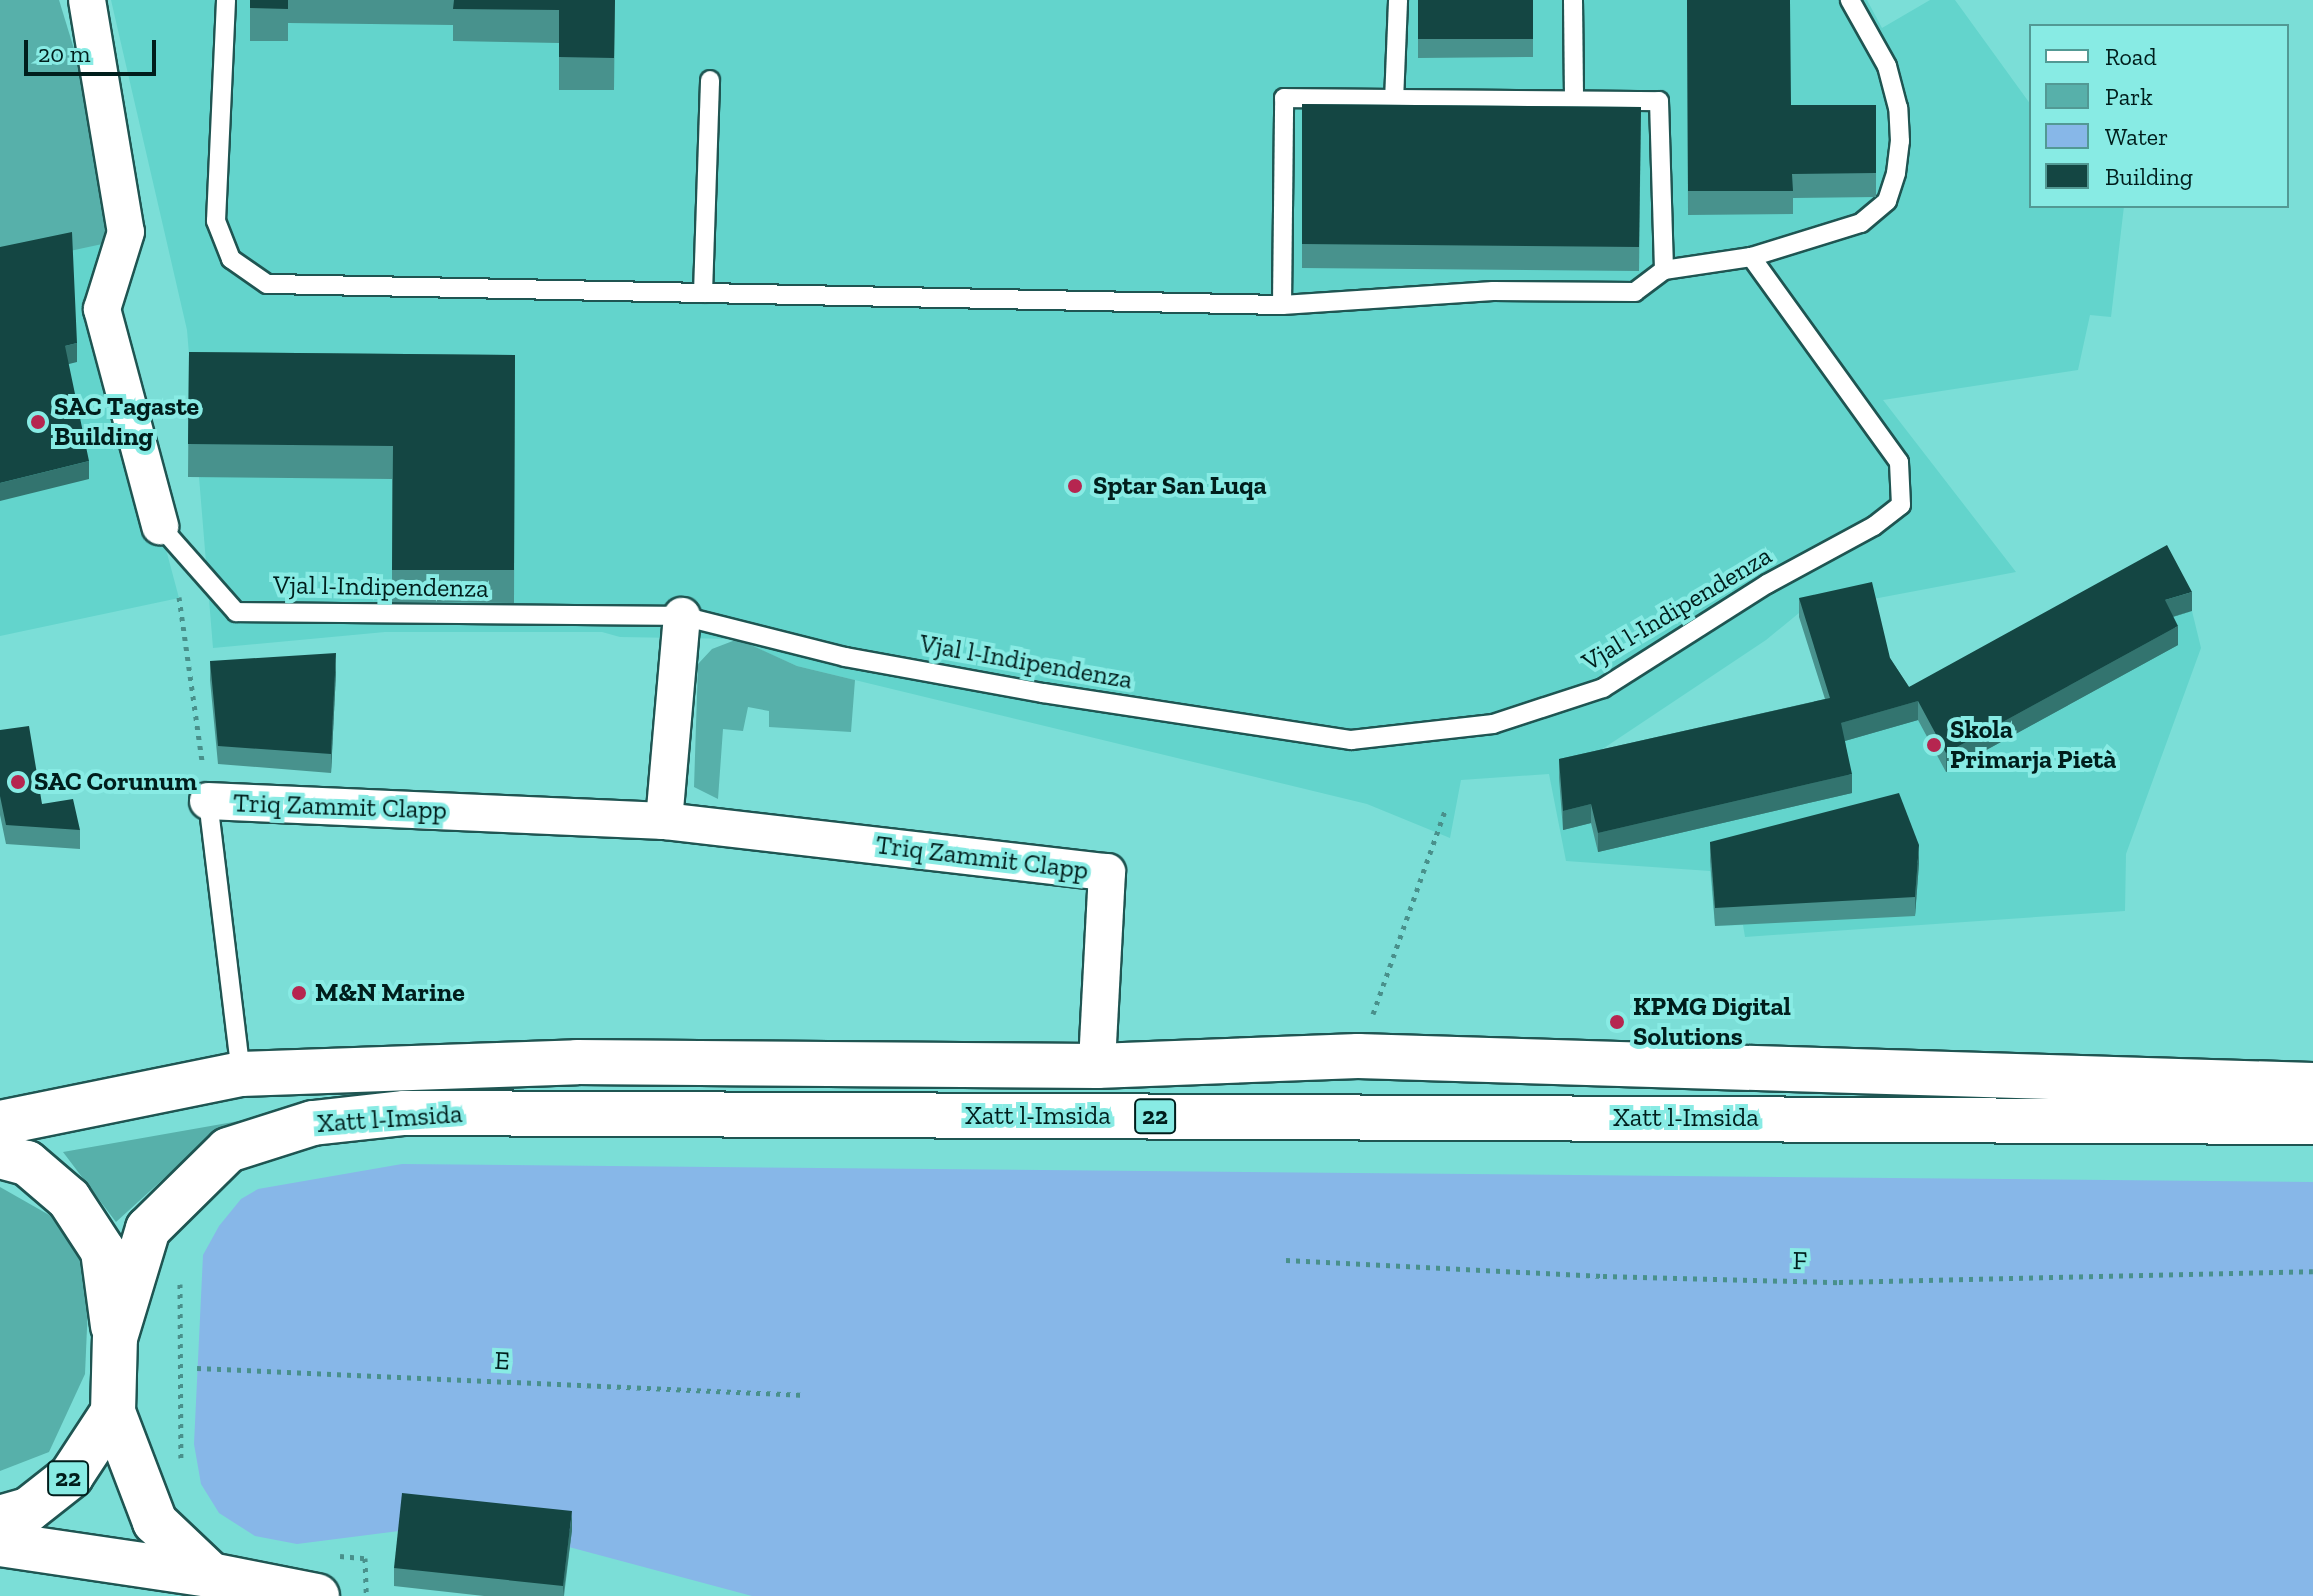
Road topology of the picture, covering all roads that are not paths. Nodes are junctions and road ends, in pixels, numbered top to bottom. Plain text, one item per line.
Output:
1 (87, 0) edge
2 (226, 0) edge
3 (1398, 0) edge
4 (1573, 0) edge
5 (1850, 0) edge
6 (710, 80) dead end
7 (1574, 99) junction
8 (1394, 101) junction
9 (1751, 257) junction
10 (1664, 270) junction
11 (703, 293) junction
12 (1282, 305) junction
13 (160, 526) joint
14 (682, 616) junction
15 (208, 801) joint
16 (664, 821) junction
17 (1097, 1066) junction
18 (241, 1074) junction
19 (2313, 1085) edge
20 (2313, 1122) edge
21 (0, 1123) edge
22 (0, 1156) edge
23 (115, 1338) junction
24 (113, 1412) junction
25 (0, 1518) edge
26 (0, 1544) edge
27 (211, 1575) junction
28 (317, 1596) edge

1 - 13 street
2 - 11 lane
3 - 8 lane
4 - 7 lane
5 - 9 lane
6 - 11 lane
7 - 8 lane
7 - 10 lane
8 - 12 lane
9 - 10 lane
9 - 14 lane, Vjal l-Indipendenza
10 - 12 lane
11 - 12 lane
13 - 14 lane, Vjal l-Indipendenza
14 - 16 street
15 - 16 street, Triq Zammit Clapp
15 - 18 lane
16 - 17 street, Triq Zammit Clapp
17 - 18 main road, Xatt l-Imsida / 22
17 - 19 main road, Xatt l-Imsida / 22
18 - 21 main road, Xatt l-Imsida / 22
20 - 23 main road, Xatt l-Imsida / 22
22 - 23 main road
23 - 24 main road, Xatt l-Imsida / 22
24 - 25 main road, 22
24 - 27 main road
26 - 27 main road
27 - 28 main road

